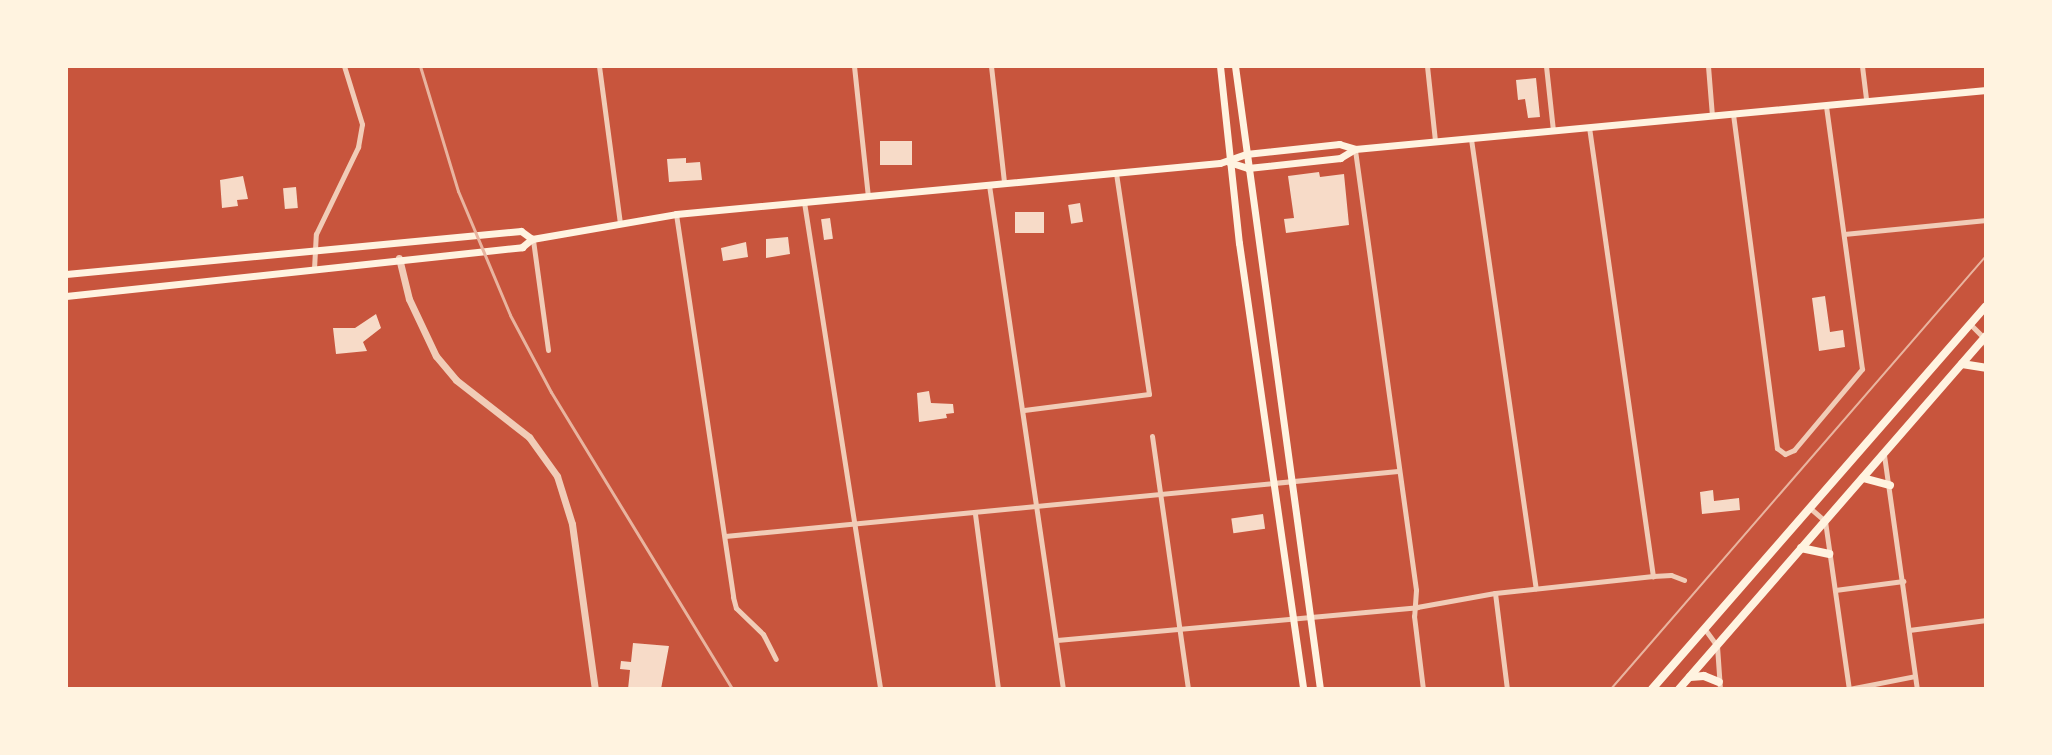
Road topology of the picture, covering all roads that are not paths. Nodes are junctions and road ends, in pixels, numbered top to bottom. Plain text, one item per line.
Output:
1 (344, 66) edge
2 (599, 66) edge
3 (854, 66) edge
4 (991, 66) edge
5 (1220, 66) edge
6 (1235, 66) edge
7 (1427, 66) edge
8 (1546, 66) edge
9 (1708, 66) edge
10 (1862, 66) edge
11 (1986, 90) edge
12 (1866, 102) junction
13 (1826, 105) junction
14 (1733, 114) junction
15 (1712, 116) junction
16 (1589, 127) junction
17 (1553, 130) junction
18 (1471, 138) junction
19 (1435, 141) junction
20 (1355, 149) junction
21 (1246, 154) junction
22 (1229, 162) junction
23 (1248, 168) junction
24 (1116, 173) junction
25 (1004, 182) junction
26 (989, 184) junction
27 (868, 196) junction
28 (804, 201) junction
29 (676, 214) junction
30 (1986, 220) edge
31 (620, 223) junction
32 (1844, 234) junction
33 (532, 239) junction
34 (1257, 240) junction
35 (1239, 243) junction
36 (397, 244) junction
37 (312, 251) junction
38 (399, 258) junction
39 (314, 269) junction
40 (66, 274) edge
41 (66, 296) edge
42 (1986, 306) edge
43 (1970, 324) junction
44 (1985, 340) edge
45 (548, 350) dead end
46 (1962, 364) junction
47 (1986, 368) edge
48 (1024, 410) junction
49 (1152, 436) dead end
50 (1884, 454) junction
51 (1398, 471) junction
52 (1863, 478) junction
53 (1273, 482) junction
54 (1290, 482) junction
55 (1890, 485) junction
56 (1160, 495) junction
57 (1037, 506) junction
58 (1809, 507) junction
59 (975, 514) junction
60 (1825, 521) junction
61 (856, 523) junction
62 (725, 536) junction
63 (1801, 548) junction
64 (1829, 554) junction
65 (1653, 576) junction
66 (1684, 580) dead end
67 (1903, 581) junction
68 (1536, 588) junction
69 (1835, 590) junction
70 (1495, 593) junction
71 (1417, 607) junction
72 (1309, 616) junction
73 (1292, 618) junction
74 (1986, 620) edge
75 (1180, 628) junction
76 (1704, 628) junction
77 (1909, 630) junction
78 (1057, 640) junction
79 (1717, 646) junction
80 (776, 659) dead end
81 (1915, 676) junction
82 (1689, 677) junction
83 (1719, 686) edge
84 (595, 689) edge
85 (880, 689) edge
86 (998, 689) edge
87 (1063, 689) edge
88 (1188, 689) edge
89 (1303, 689) edge
90 (1320, 689) edge
91 (1423, 689) edge
92 (1507, 689) edge
93 (1652, 689) edge
94 (1679, 689) edge
95 (1849, 689) edge
96 (1917, 689) edge

1 - 37 street
2 - 31 street
3 - 27 street
4 - 25 street
5 - 22 main road
6 - 21 main road
7 - 19 street
8 - 17 street
9 - 15 street
10 - 12 street
11 - 12 main road
12 - 13 main road
13 - 14 main road
13 - 32 street
14 - 15 main road
14 - 32 street
15 - 16 main road
16 - 17 main road
16 - 65 street
17 - 18 main road
18 - 19 main road
18 - 68 street
19 - 20 main road
20 - 21 main road
20 - 23 main road
20 - 51 street
21 - 22 main road
21 - 23 main road
22 - 23 main road
22 - 24 main road
22 - 35 main road
23 - 34 main road
24 - 25 main road
24 - 48 street
25 - 26 main road
26 - 27 main road
26 - 48 street
27 - 28 main road
28 - 29 main road
28 - 61 street
29 - 31 main road
29 - 62 street
30 - 32 street
31 - 33 main road
33 - 36 main road
33 - 38 main road
33 - 45 street
34 - 35 main road
34 - 54 main road
35 - 53 main road
36 - 37 main road
36 - 38 street
37 - 39 street
37 - 40 main road
38 - 39 main road
38 - 84 street
39 - 41 main road
42 - 43 main road
43 - 44 street
43 - 58 main road
44 - 46 main road
46 - 47 main road
46 - 50 main road
48 - 57 street
49 - 56 street
50 - 52 main road
50 - 55 street
51 - 54 street
51 - 71 street
52 - 55 main road
52 - 60 main road
53 - 54 street
53 - 56 street
53 - 73 main road
54 - 72 main road
55 - 67 street
56 - 57 street
56 - 75 street
57 - 59 street
57 - 78 street
58 - 60 street
58 - 76 main road
59 - 61 street
59 - 86 street
60 - 63 main road
60 - 64 street
61 - 62 street
61 - 85 street
62 - 80 street
63 - 64 main road
63 - 79 main road
64 - 69 street
65 - 66 street
65 - 68 street
67 - 69 street
67 - 77 street
68 - 70 street
69 - 95 street
70 - 71 street
70 - 92 street
71 - 72 street
71 - 91 street
72 - 73 street
72 - 90 main road
73 - 75 street
73 - 89 main road
74 - 77 street
75 - 78 street
75 - 88 street
76 - 79 street
76 - 93 main road
77 - 81 street
78 - 87 street
79 - 82 main road
79 - 83 street
81 - 95 street
81 - 96 street
82 - 83 main road
82 - 94 main road

